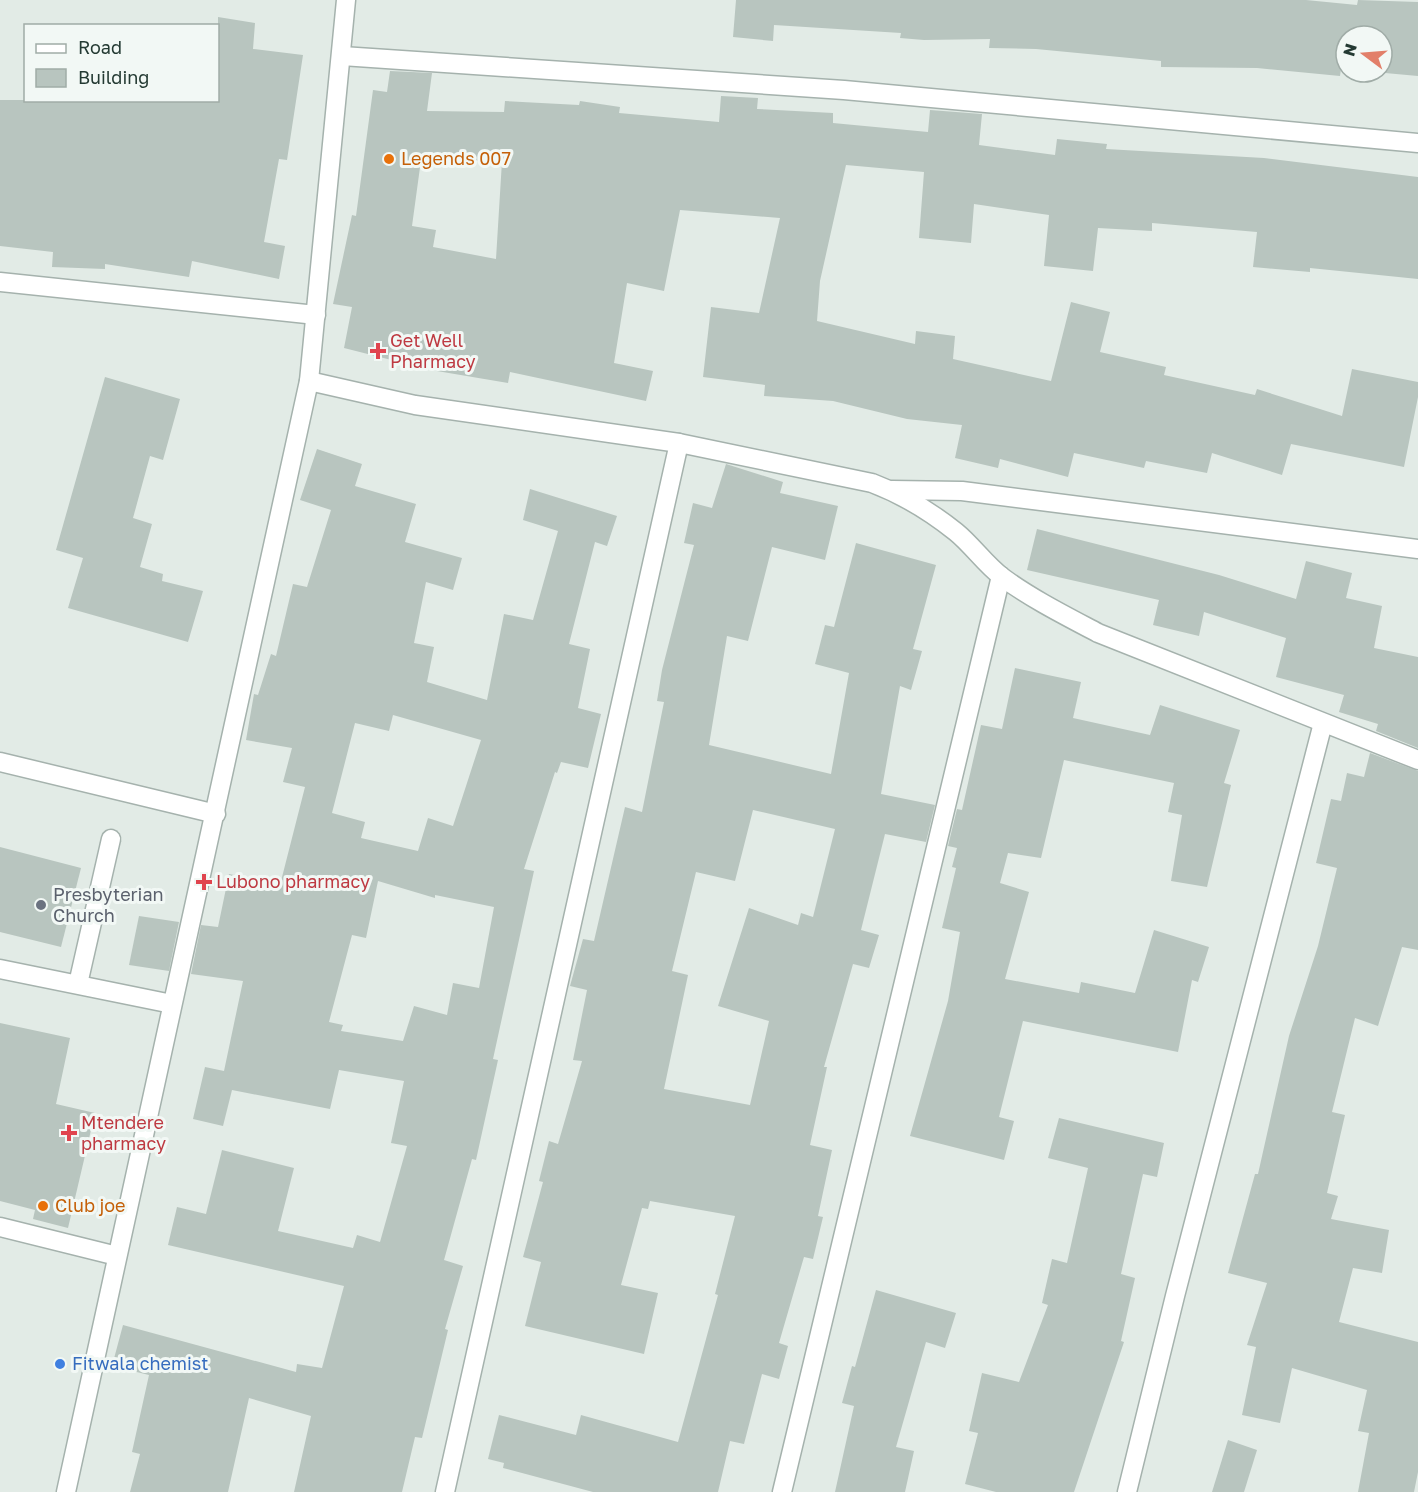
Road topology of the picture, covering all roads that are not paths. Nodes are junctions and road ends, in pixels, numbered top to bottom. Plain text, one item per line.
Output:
1 (346, 0) edge
2 (342, 56) junction
3 (1418, 143) edge
4 (0, 282) edge
5 (316, 315) junction
6 (309, 381) junction
7 (679, 443) junction
8 (890, 490) junction
9 (1418, 549) edge
10 (1001, 576) junction
11 (1323, 723) junction
12 (1418, 760) edge
13 (0, 762) edge
14 (216, 814) junction
15 (111, 838) dead end
16 (0, 969) edge
17 (78, 984) junction
18 (172, 1004) junction
19 (0, 1227) edge
20 (117, 1256) junction
21 (66, 1492) edge
22 (444, 1492) edge
23 (782, 1492) edge
24 (1127, 1492) edge

1 - 2 street
2 - 3 street
2 - 5 street
4 - 5 street
5 - 6 street
6 - 7 street
6 - 14 street
7 - 8 street
7 - 22 street
8 - 9 street
8 - 10 street
10 - 11 street
10 - 23 street
11 - 12 street
11 - 24 street
13 - 14 street
14 - 18 street
15 - 17 street
16 - 17 street
17 - 18 street
18 - 20 street
19 - 20 street
20 - 21 street

